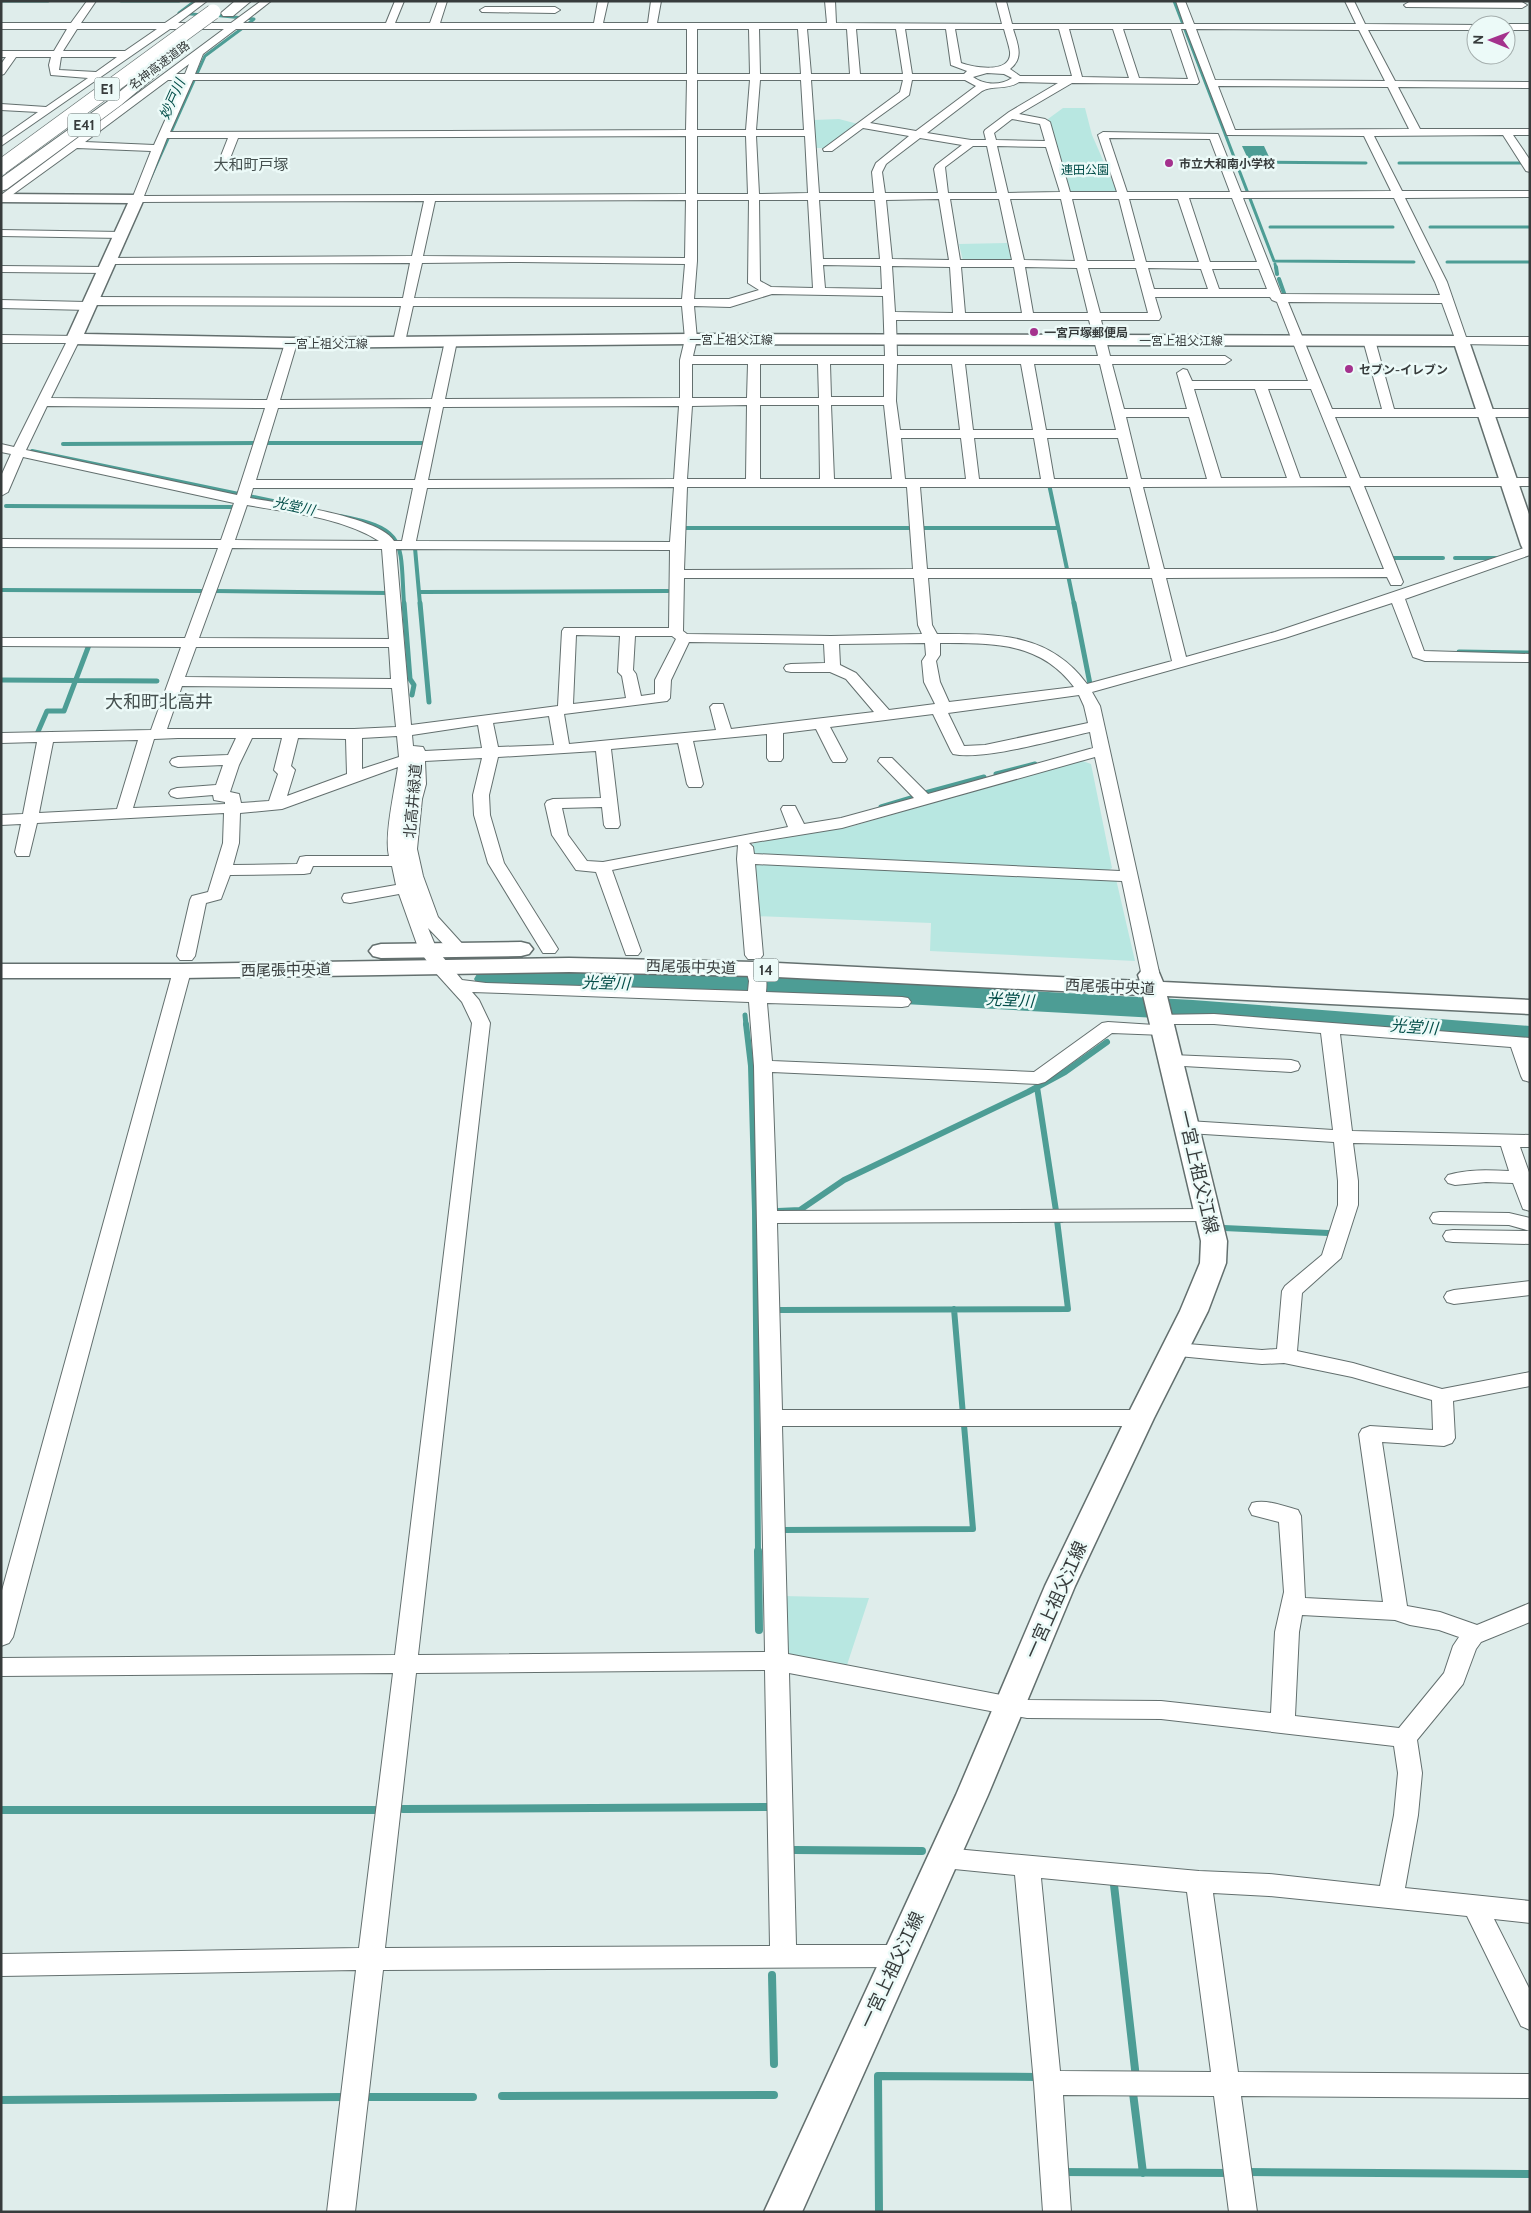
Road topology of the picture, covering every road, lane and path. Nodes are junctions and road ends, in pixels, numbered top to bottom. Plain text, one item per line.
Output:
1 (92, 1) edge
2 (244, 1) edge
3 (267, 1) edge
4 (400, 1) edge
5 (443, 1) edge
6 (603, 1) edge
7 (656, 1) edge
8 (830, 1) edge
9 (1001, 1) edge
10 (1180, 1) edge
11 (1349, 1) edge
12 (485, 5) edge
13 (556, 5) edge
14 (1409, 6) edge
15 (1523, 6) edge
16 (208, 7) edge
17 (230, 13) edge
18 (170, 25) junction
19 (1, 26) edge
20 (75, 26) junction
21 (389, 26) junction
22 (434, 26) junction
23 (481, 26) junction
24 (551, 26) junction
25 (598, 26) junction
26 (652, 26) junction
27 (692, 26) junction
28 (754, 26) junction
29 (802, 26) junction
30 (832, 26) junction
31 (852, 26) junction
32 (900, 26) junction
33 (950, 26) junction
34 (1008, 26) junction
35 (1064, 26) junction
36 (1117, 26) junction
37 (1182, 26) junction
38 (1362, 27) junction
39 (1466, 27) edge
40 (1516, 27) edge
41 (1530, 27) edge
42 (1, 44) edge
43 (62, 44) junction
44 (199, 52) junction
45 (1, 54) edge
46 (13, 54) junction
47 (55, 54) junction
48 (125, 54) junction
49 (148, 60) junction
50 (165, 61) junction
51 (1000, 70) junction
52 (1, 72) edge
53 (972, 74) junction
54 (96, 75) junction
55 (164, 77) junction
56 (755, 77) junction
57 (193, 78) junction
58 (693, 78) junction
59 (806, 78) junction
60 (856, 78) junction
61 (908, 78) junction
62 (1018, 79) junction
63 (1074, 79) junction
64 (1135, 80) junction
65 (1212, 83) junction
66 (1391, 84) junction
67 (986, 85) junction
68 (1530, 85) edge
69 (1, 107) edge
70 (47, 110) junction
71 (1011, 116) junction
72 (862, 125) junction
73 (1367, 132) junction
74 (1416, 132) junction
75 (1506, 132) junction
76 (1530, 132) edge
77 (810, 133) junction
78 (692, 134) junction
79 (751, 134) junction
80 (918, 134) junction
81 (168, 135) junction
82 (234, 135) junction
83 (4, 139) edge
84 (971, 143) junction
85 (992, 144) junction
86 (1051, 144) junction
87 (74, 145) junction
88 (158, 148) junction
89 (828, 149) dead end
90 (1, 162) edge
91 (222, 166) dead end
92 (1, 167) edge
93 (1530, 169) edge
94 (1, 182) edge
95 (1066, 194) junction
96 (1245, 194) junction
97 (1396, 194) junction
98 (1530, 194) edge
99 (2, 195) edge
100 (879, 195) junction
101 (944, 195) junction
102 (1004, 195) junction
103 (1123, 195) junction
104 (1182, 195) junction
105 (754, 196) junction
106 (815, 196) junction
107 (691, 197) junction
108 (430, 198) junction
109 (137, 199) junction
110 (1, 233) edge
111 (121, 235) junction
112 (417, 260) junction
113 (691, 261) junction
114 (818, 262) junction
115 (886, 263) junction
116 (955, 263) junction
117 (1019, 264) junction
118 (1080, 264) junction
119 (107, 265) junction
120 (1143, 265) junction
121 (1205, 266) junction
122 (1265, 266) junction
123 (1, 269) edge
124 (772, 290) junction
125 (819, 291) junction
126 (887, 293) junction
127 (1150, 293) junction
128 (1215, 294) junction
129 (1278, 296) junction
130 (1446, 299) junction
131 (408, 302) junction
132 (688, 302) junction
133 (90, 303) junction
134 (1, 304) edge
135 (889, 316) junction
136 (958, 316) junction
137 (1028, 316) junction
138 (1094, 316) junction
139 (1, 338) edge
140 (74, 339) junction
141 (691, 339) junction
142 (891, 340) junction
143 (1100, 340) junction
144 (1298, 340) junction
145 (1369, 340) junction
146 (1461, 340) junction
147 (451, 341) junction
148 (1530, 341) edge
149 (399, 342) junction
150 (291, 343) junction
151 (958, 359) junction
152 (686, 360) junction
153 (754, 360) junction
154 (824, 360) junction
155 (890, 360) junction
156 (1026, 360) junction
157 (1104, 360) junction
158 (1179, 360) junction
159 (1224, 360) dead end
160 (1186, 385) junction
161 (1260, 385) junction
162 (1315, 385) junction
163 (890, 401) junction
164 (43, 402) junction
165 (754, 402) junction
166 (825, 402) junction
167 (686, 403) junction
168 (271, 404) junction
169 (437, 404) junction
170 (1118, 413) junction
171 (1195, 413) junction
172 (1389, 413) junction
173 (1486, 413) junction
174 (1530, 413) edge
175 (1327, 414) junction
176 (893, 434) junction
177 (967, 434) junction
178 (1040, 434) junction
179 (1124, 434) junction
180 (10, 450) edge
181 (6, 471) edge
182 (973, 482) junction
183 (1048, 482) junction
184 (1137, 482) junction
185 (1215, 482) junction
186 (1295, 482) junction
187 (1355, 482) junction
188 (1509, 482) junction
189 (1530, 482) edge
190 (680, 483) junction
191 (753, 483) junction
192 (827, 483) junction
193 (906, 483) junction
194 (420, 484) junction
195 (1, 492) edge
196 (244, 494) junction
197 (1, 543) edge
198 (227, 543) junction
199 (399, 545) junction
200 (1530, 545) edge
201 (677, 546) junction
202 (1530, 550) edge
203 (922, 573) junction
204 (1159, 573) junction
205 (1392, 573) junction
206 (676, 574) junction
207 (1399, 596) junction
208 (628, 632) junction
209 (680, 635) junction
210 (1, 636) edge
211 (932, 638) junction
212 (190, 639) junction
213 (397, 640) junction
214 (831, 640) junction
215 (1, 642) edge
216 (1530, 658) edge
217 (1180, 663) junction
218 (833, 667) junction
219 (791, 668) dead end
220 (175, 681) junction
221 (400, 684) junction
222 (1084, 690) junction
223 (634, 701) junction
224 (718, 707) dead end
225 (942, 709) junction
226 (560, 710) junction
227 (884, 714) junction
228 (485, 719) junction
229 (821, 724) junction
230 (1096, 726) junction
231 (775, 729) junction
232 (282, 730) junction
233 (412, 730) junction
234 (724, 733) junction
235 (152, 734) junction
236 (246, 734) junction
237 (354, 734) junction
238 (684, 737) junction
239 (1, 738) edge
240 (46, 738) junction
241 (602, 745) junction
242 (562, 749) junction
243 (985, 750) junction
244 (1100, 751) junction
245 (491, 752) junction
246 (412, 758) junction
247 (775, 758) dead end
248 (839, 759) dead end
249 (234, 760) junction
250 (886, 761) dead end
251 (178, 762) dead end
252 (356, 776) junction
253 (989, 781) junction
254 (695, 784) dead end
255 (223, 789) junction
256 (177, 792) dead end
257 (194, 792) junction
258 (924, 799) junction
259 (610, 803) junction
260 (276, 806) junction
261 (232, 808) junction
262 (193, 809) junction
263 (789, 809) dead end
264 (124, 814) junction
265 (29, 818) junction
266 (1, 820) edge
267 (612, 825) dead end
268 (798, 830) junction
269 (744, 839) junction
270 (23, 852) dead end
271 (745, 859) junction
272 (398, 861) junction
273 (603, 867) junction
274 (223, 870) junction
275 (1127, 876) junction
276 (405, 888) junction
277 (350, 898) dead end
278 (549, 948) junction
279 (458, 949) junction
280 (632, 951) junction
281 (1, 956) edge
282 (434, 958) junction
283 (184, 963) junction
284 (1, 971) edge
285 (756, 979) junction
286 (457, 985) junction
287 (1530, 990) edge
288 (902, 1002) dead end
289 (1158, 1005) junction
290 (1530, 1007) edge
291 (1330, 1029) junction
292 (1524, 1042) edge
293 (1172, 1061) junction
294 (762, 1066) junction
295 (1291, 1066) dead end
296 (1530, 1076) edge
297 (1188, 1127) junction
298 (1343, 1138) junction
299 (1530, 1141) edge
300 (1510, 1142) junction
301 (1519, 1177) junction
302 (1455, 1179) dead end
303 (1530, 1206) edge
304 (1208, 1214) junction
305 (767, 1217) junction
306 (1440, 1218) dead end
307 (1530, 1225) edge
308 (1453, 1236) dead end
309 (1530, 1238) edge
310 (1530, 1288) edge
311 (1454, 1297) dead end
312 (1175, 1350) junction
313 (1284, 1356) junction
314 (1530, 1379) edge
315 (1442, 1396) junction
316 (771, 1418) junction
317 (1140, 1418) junction
318 (1260, 1509) dead end
319 (1293, 1606) junction
320 (1396, 1611) junction
321 (1530, 1612) edge
322 (1478, 1634) junction
323 (1, 1637) edge
324 (776, 1661) junction
325 (406, 1665) junction
326 (1, 1667) edge
327 (1011, 1706) junction
328 (1283, 1724) junction
329 (1406, 1738) junction
330 (944, 1858) junction
331 (1028, 1867) junction
332 (1199, 1882) junction
333 (1391, 1897) junction
334 (1476, 1908) junction
335 (1530, 1912) edge
336 (783, 1955) junction
337 (898, 1956) junction
338 (371, 1959) junction
339 (1, 1966) edge
340 (1530, 2018) edge
341 (1048, 2083) junction
342 (1225, 2084) junction
343 (1530, 2086) edge
344 (341, 2212) edge
345 (783, 2212) edge
346 (1057, 2212) edge
347 (1244, 2212) edge

1 - 20 street
2 - 17 highway, 名神高速道路 / E1
3 - 17 street
4 - 21 street
5 - 22 street
6 - 25 street
7 - 26 street
8 - 30 street
9 - 34 street
10 - 37 street
11 - 38 street
12 - 13 street
12 - 23 street
13 - 24 street
14 - 15 street
16 - 17 highway, 名神高速道路 / E1
16 - 18 street
16 - 49 highway, 名神高速道路 / E1, bridge
17 - 18 street
17 - 21 street
17 - 44 street
17 - 50 highway, 名神高速道路 / E1
18 - 20 street
18 - 48 street
19 - 20 street
20 - 43 street
21 - 22 street
22 - 23 street
23 - 24 street
24 - 25 street
25 - 26 street
26 - 27 street
27 - 28 street
27 - 58 street
28 - 29 street
28 - 56 street
29 - 30 street
29 - 59 street
30 - 31 street
31 - 32 street
31 - 60 street
32 - 33 street
32 - 61 street
33 - 34 street
33 - 53 street
34 - 35 street
34 - 51 street
35 - 36 street
35 - 63 street
36 - 37 street
36 - 64 street
37 - 38 street
37 - 64 street
37 - 65 street
38 - 39 street
38 - 66 street
40 - 41 street
42 - 43 street
43 - 47 street
44 - 55 street
44 - 57 street
45 - 46 street
46 - 47 street
46 - 52 street
47 - 48 street
47 - 54 street
48 - 54 street
49 - 90 highway, bridge
49 - 92 highway, 名神高速道路 / E1, bridge
50 - 94 highway, 名神高速道路 / E1
50 - 99 highway, E41
51 - 53 street
51 - 62 street
53 - 61 street
53 - 67 street
54 - 70 street
55 - 57 street
55 - 87 street
56 - 58 street
56 - 59 street
56 - 79 street
57 - 58 street
57 - 81 street
58 - 78 street
59 - 60 street
59 - 77 street
60 - 61 street
61 - 72 street
62 - 63 street
62 - 67 street
63 - 64 street
63 - 71 street
65 - 66 street
65 - 73 street
66 - 68 street
66 - 74 street
67 - 80 street
69 - 70 street
70 - 83 street
71 - 85 street
71 - 86 street
72 - 80 street
72 - 89 street
73 - 74 street
73 - 97 street
74 - 75 street
75 - 76 street
75 - 93 street
77 - 79 street
77 - 106 street
78 - 79 street
78 - 82 street
78 - 107 street
79 - 105 street
80 - 84 street
80 - 100 street
81 - 82 street
81 - 88 street
82 - 91 street
84 - 85 street
84 - 101 street
85 - 86 street
85 - 102 street
86 - 95 street
87 - 88 street
87 - 99 street
88 - 109 street
95 - 102 street
95 - 103 street
95 - 118 street
96 - 97 street
96 - 103 street
96 - 104 street
96 - 122 street
97 - 98 street
97 - 130 street
99 - 109 main road
100 - 101 street
100 - 106 street
100 - 115 street
101 - 102 street
101 - 116 street
102 - 117 street
103 - 104 street
103 - 120 street
104 - 121 street
105 - 106 street
105 - 107 street
105 - 124 street
106 - 114 street
107 - 108 street
107 - 113 street
108 - 109 street
108 - 112 street
109 - 111 main road
110 - 111 street
111 - 119 main road
112 - 113 street
112 - 119 street
112 - 131 street
113 - 132 street
114 - 115 street
114 - 125 street
115 - 116 street
115 - 126 street
116 - 117 street
116 - 136 street
117 - 118 street
117 - 137 street
118 - 120 street
118 - 138 street
119 - 123 street
119 - 133 main road
120 - 121 street
120 - 127 street
121 - 122 street
121 - 128 street
122 - 129 street
124 - 125 street
124 - 132 street
125 - 126 street
126 - 135 street
127 - 128 street
127 - 138 street
128 - 129 street
129 - 130 street
129 - 144 street
130 - 146 street
131 - 132 street
131 - 133 street
131 - 149 street
132 - 141 street
133 - 134 street
133 - 140 main road
135 - 136 street
135 - 142 street
136 - 137 street
137 - 138 street
138 - 143 street
139 - 140 street
140 - 150 main road, 一宮上祖父江線
140 - 164 street
141 - 142 main road, 一宮上祖父江線
141 - 147 main road, 一宮上祖父江線
141 - 152 street
142 - 143 main road, 一宮上祖父江線
142 - 155 street
143 - 144 main road, 一宮上祖父江線
143 - 157 street
144 - 145 main road, 一宮上祖父江線
144 - 162 street
145 - 146 main road, 一宮上祖父江線
145 - 172 street
146 - 148 street
146 - 173 main road
147 - 149 main road, 一宮上祖父江線
147 - 169 street
149 - 150 main road, 一宮上祖父江線
150 - 168 street
151 - 155 street
151 - 156 street
151 - 177 street
152 - 153 street
152 - 167 street
153 - 154 street
153 - 165 street
154 - 155 street
154 - 166 street
155 - 163 street
156 - 157 street
156 - 178 street
157 - 158 street
157 - 170 street
158 - 159 street
158 - 160 street
160 - 161 street
160 - 171 street
161 - 162 street
161 - 186 street
162 - 175 street
163 - 166 street
163 - 176 street
164 - 168 street
164 - 180 street
165 - 166 street
165 - 167 street
165 - 191 street
166 - 192 street
167 - 169 street
167 - 190 street
168 - 169 street
168 - 196 street
169 - 194 street
170 - 171 street
170 - 179 street
171 - 185 street
172 - 173 street
172 - 175 street
173 - 174 street
173 - 188 main road
175 - 187 street
176 - 177 street
176 - 193 street
177 - 178 street
177 - 182 street
178 - 179 street
178 - 183 street
179 - 184 street
180 - 181 street
180 - 196 street
181 - 195 street
182 - 183 street
182 - 193 street
183 - 184 street
184 - 185 street
184 - 204 street
185 - 186 street
186 - 187 street
187 - 188 street
187 - 205 street
188 - 189 street
188 - 200 main road
190 - 191 street
190 - 194 street
190 - 201 street
191 - 192 street
192 - 193 street
193 - 203 street
194 - 196 street
194 - 199 street
196 - 198 street
196 - 199 street
197 - 198 street
198 - 199 street
198 - 212 street
199 - 201 street
199 - 213 street
201 - 206 street
202 - 207 street
203 - 204 street
203 - 206 street
203 - 211 street
204 - 205 street
204 - 217 street
205 - 207 street
206 - 209 street
207 - 216 street
207 - 217 street
208 - 209 street
208 - 223 street
208 - 226 street
209 - 214 street
209 - 223 street
210 - 212 street
211 - 214 street
211 - 222 street
211 - 225 street
212 - 213 street
212 - 215 street
212 - 220 street
213 - 221 street
214 - 218 street
217 - 222 street
218 - 219 street
218 - 227 street
220 - 221 street
220 - 235 street
221 - 233 street
222 - 225 street
222 - 230 street
223 - 226 street
224 - 234 street
225 - 227 street
225 - 243 street
226 - 228 street
226 - 242 street
227 - 229 street
228 - 233 street
228 - 245 street
229 - 231 street
229 - 248 street
230 - 243 street
230 - 244 street
231 - 234 street
231 - 247 street
232 - 236 street
232 - 237 street
232 - 260 street
233 - 237 street
233 - 246 street
234 - 238 street
235 - 236 street
235 - 240 street
235 - 264 street
236 - 249 street
237 - 252 street
238 - 241 street
238 - 254 street
239 - 240 street
240 - 265 street
241 - 242 street
241 - 259 street
242 - 245 street
243 - 253 street
244 - 253 street
244 - 275 street
245 - 246 street
245 - 278 street
246 - 252 street
246 - 272 street
246 - 279 street, 北高井緑道
249 - 251 street
249 - 255 street
250 - 258 street
252 - 260 street
253 - 258 street
255 - 257 street
255 - 261 street
256 - 257 street
257 - 262 street
258 - 268 street
259 - 267 street
259 - 273 street
260 - 261 street
261 - 262 street
261 - 274 street
262 - 264 street
263 - 268 street
264 - 265 street
265 - 266 street
265 - 270 street
268 - 269 street
269 - 271 street
269 - 273 street
271 - 275 street
271 - 285 street
272 - 274 street
272 - 276 street
273 - 280 street
274 - 283 street
275 - 289 street
276 - 277 street
276 - 282 street
278 - 279 main road, 西尾張中央道 / 14
278 - 280 main road, 西尾張中央道 / 14
279 - 282 main road, 西尾張中央道 / 14
280 - 285 main road, 西尾張中央道 / 14
281 - 283 main road, 西尾張中央道 / 14
282 - 283 main road, 西尾張中央道 / 14
282 - 285 main road, 西尾張中央道 / 14
282 - 286 street
283 - 284 main road, 西尾張中央道 / 14
283 - 323 street
285 - 286 street
285 - 288 street
285 - 289 main road, 西尾張中央道 / 14
285 - 294 street
286 - 325 street
287 - 289 main road, 西尾張中央道 / 14
289 - 290 main road, 西尾張中央道 / 14
289 - 291 street
289 - 293 main road, 一宮上祖父江線
289 - 294 street
291 - 292 street
291 - 298 street
292 - 296 street
293 - 295 street
293 - 297 main road, 一宮上祖父江線
294 - 305 street
297 - 298 street
297 - 304 main road, 一宮上祖父江線
298 - 300 street
298 - 313 street
299 - 300 street
300 - 301 street
301 - 302 street
301 - 303 street
304 - 305 street
304 - 312 main road, 一宮上祖父江線
305 - 316 street
306 - 307 street
308 - 309 street
310 - 311 street
312 - 313 street
312 - 317 main road, 一宮上祖父江線
313 - 315 street
314 - 315 street
315 - 320 street
316 - 317 street
316 - 324 street
317 - 327 main road, 一宮上祖父江線
318 - 319 street
319 - 320 street
319 - 328 street
320 - 322 street
321 - 322 street
322 - 329 street
324 - 325 street
324 - 327 street
324 - 336 street
325 - 326 street
325 - 338 street
327 - 328 street
327 - 330 main road, 一宮上祖父江線
328 - 329 street
329 - 333 street
330 - 331 street
330 - 337 main road, 一宮上祖父江線
331 - 332 street
331 - 341 street
332 - 333 street
332 - 342 street
333 - 334 street
334 - 335 street
334 - 340 street
336 - 337 street
336 - 338 street
337 - 345 main road, 一宮上祖父江線
338 - 339 street
338 - 344 street
341 - 342 street
341 - 346 street
342 - 343 street
342 - 347 street

